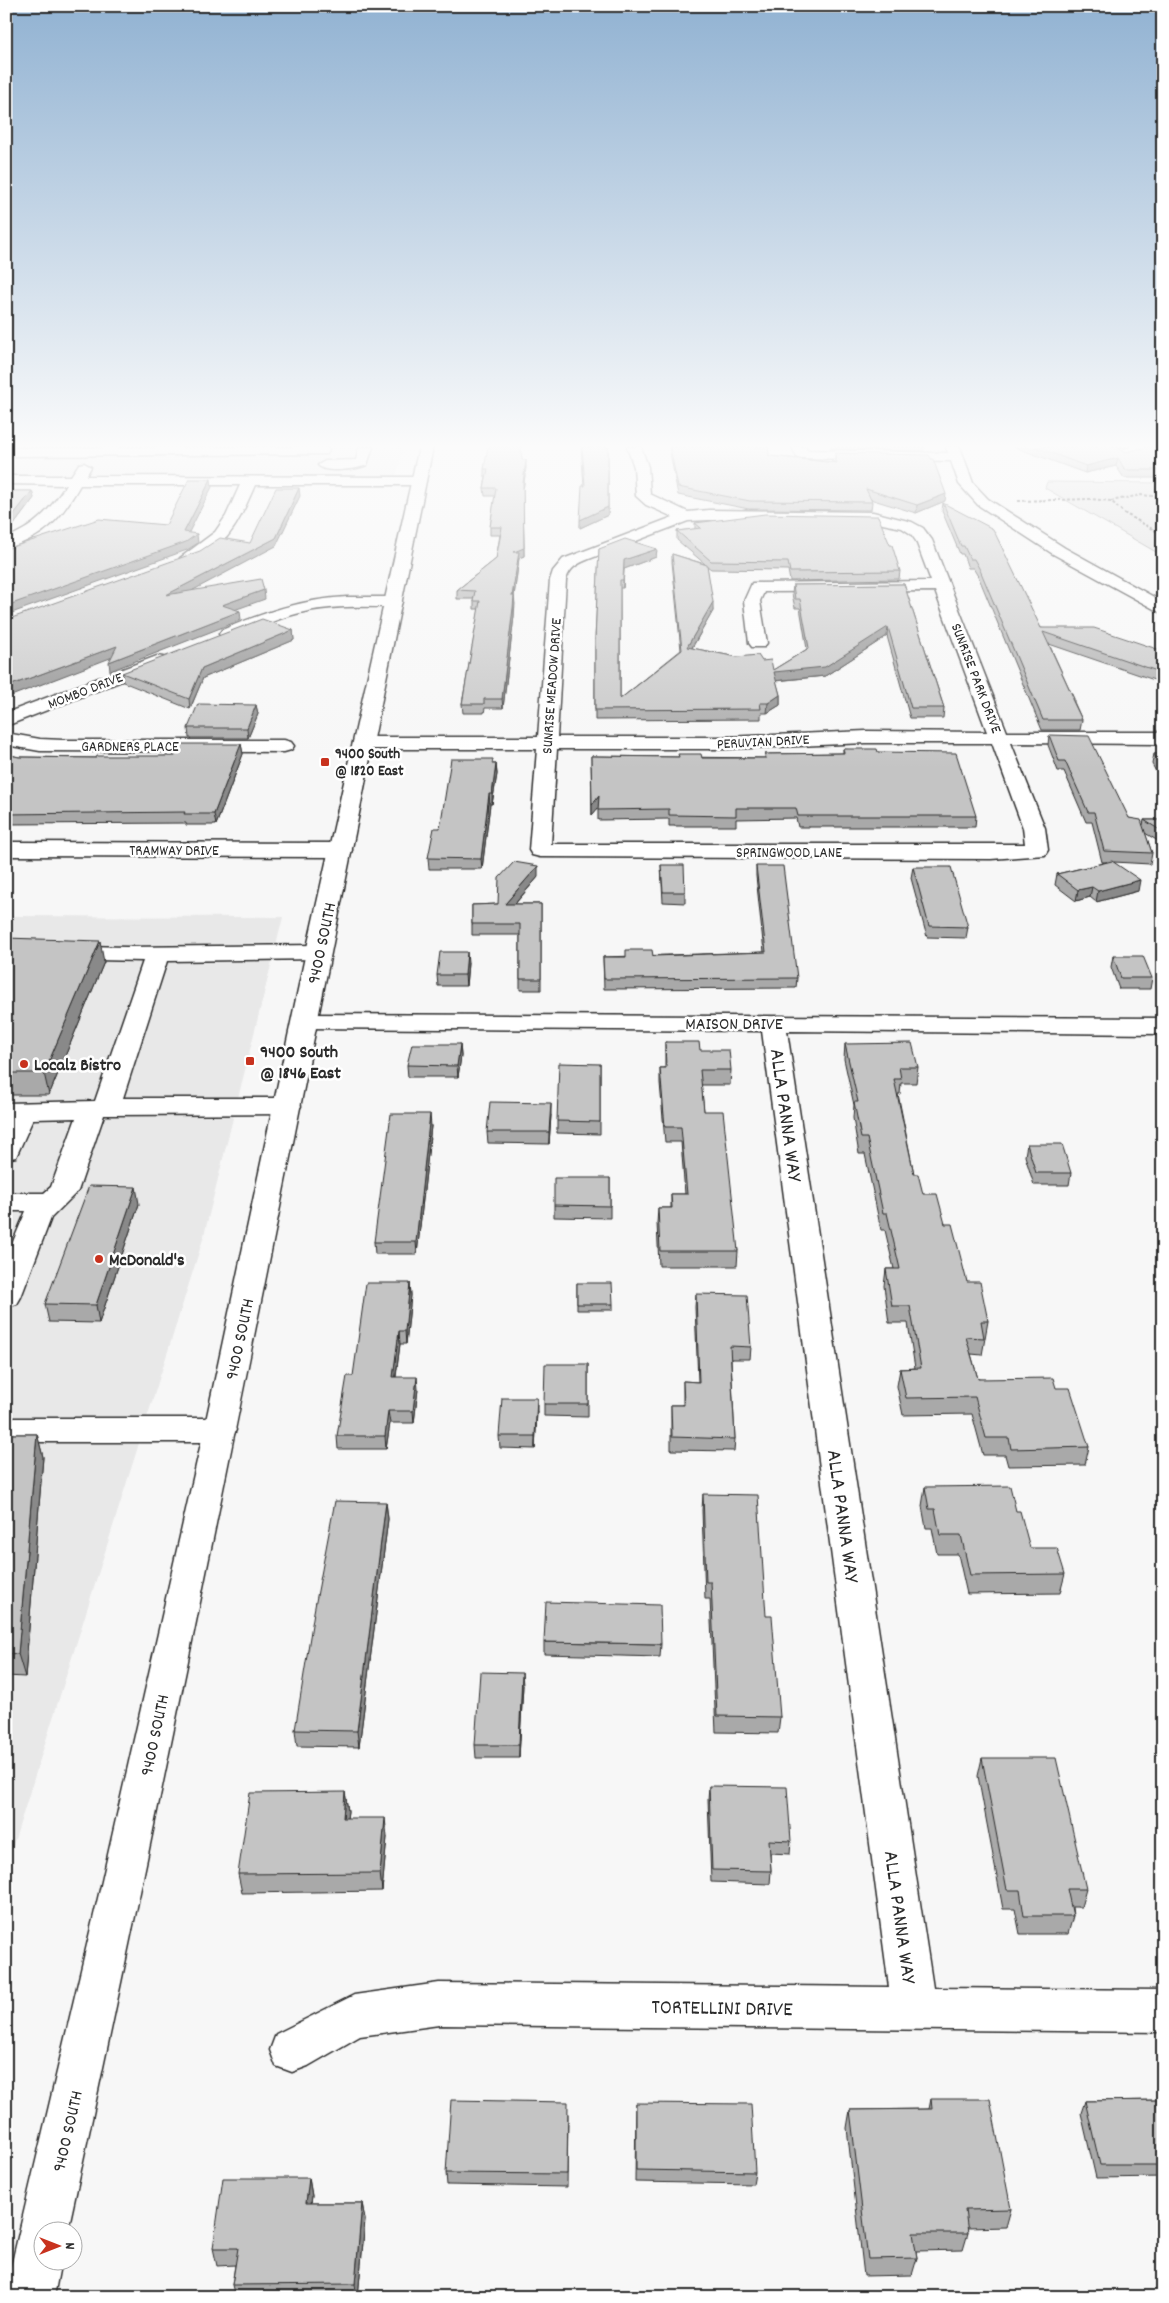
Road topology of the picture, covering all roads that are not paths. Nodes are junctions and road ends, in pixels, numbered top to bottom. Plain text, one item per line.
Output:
1 (195, 554) edge
2 (404, 554) edge
3 (587, 554) edge
4 (929, 554) edge
5 (1064, 554) edge
6 (173, 564) edge
7 (941, 586) junction
8 (394, 602) junction
9 (1163, 609) edge
10 (214, 639) edge
11 (758, 643) dead end
12 (169, 657) edge
13 (6, 720) edge
14 (999, 738) junction
15 (1163, 738) edge
16 (6, 739) edge
17 (363, 743) junction
18 (548, 743) junction
19 (284, 746) dead end
20 (6, 849) edge
21 (341, 850) junction
22 (540, 850) joint
23 (1037, 850) joint
24 (6, 951) edge
25 (318, 952) junction
26 (158, 953) junction
27 (305, 1021) junction
28 (774, 1023) junction
29 (1163, 1026) edge
30 (288, 1106) junction
31 (99, 1108) junction
32 (15, 1111) edge
33 (6, 1151) edge
34 (6, 1202) edge
35 (51, 1202) junction
36 (6, 1297) edge
37 (6, 1430) edge
38 (220, 1430) junction
39 (914, 2009) junction
40 (1163, 2010) edge
41 (292, 2050) dead end
42 (46, 2220) edge
43 (35, 2270) edge
44 (29, 2297) edge

1 - 6 street
2 - 8 street, 9400 SOUTH
3 - 18 street, SUNRISE MEADOW DRIVE
4 - 7 street, SUNRISE PARK DRIVE
5 - 9 street
7 - 11 street
7 - 14 street, SUNRISE PARK DRIVE
8 - 10 street
8 - 17 street, 9400 SOUTH
12 - 13 street, MOMBO DRIVE
14 - 15 street, PERUVIAN DRIVE
14 - 18 street, PERUVIAN DRIVE
14 - 23 street, SUNRISE PARK DRIVE
16 - 19 street, GARDNERS PLACE
17 - 18 street, PERUVIAN DRIVE
17 - 21 street, 9400 SOUTH
18 - 22 street, SUNRISE MEADOW DRIVE
20 - 21 street, TRAMWAY DRIVE
21 - 25 street, 9400 SOUTH
22 - 23 street, SPRINGWOOD LANE
24 - 26 street
25 - 26 street
25 - 27 street, 9400 SOUTH
26 - 31 street
27 - 28 street, MAISON DRIVE
27 - 30 street, 9400 SOUTH
28 - 29 street, MAISON DRIVE
28 - 39 street, ALLA PANNA WAY
30 - 31 street
30 - 38 street, 9400 SOUTH
31 - 32 street
31 - 35 street
32 - 33 street
34 - 35 street
35 - 36 street
37 - 38 street
38 - 42 street, 9400 SOUTH
39 - 40 street, TORTELLINI DRIVE
39 - 41 street, TORTELLINI DRIVE
43 - 44 street

